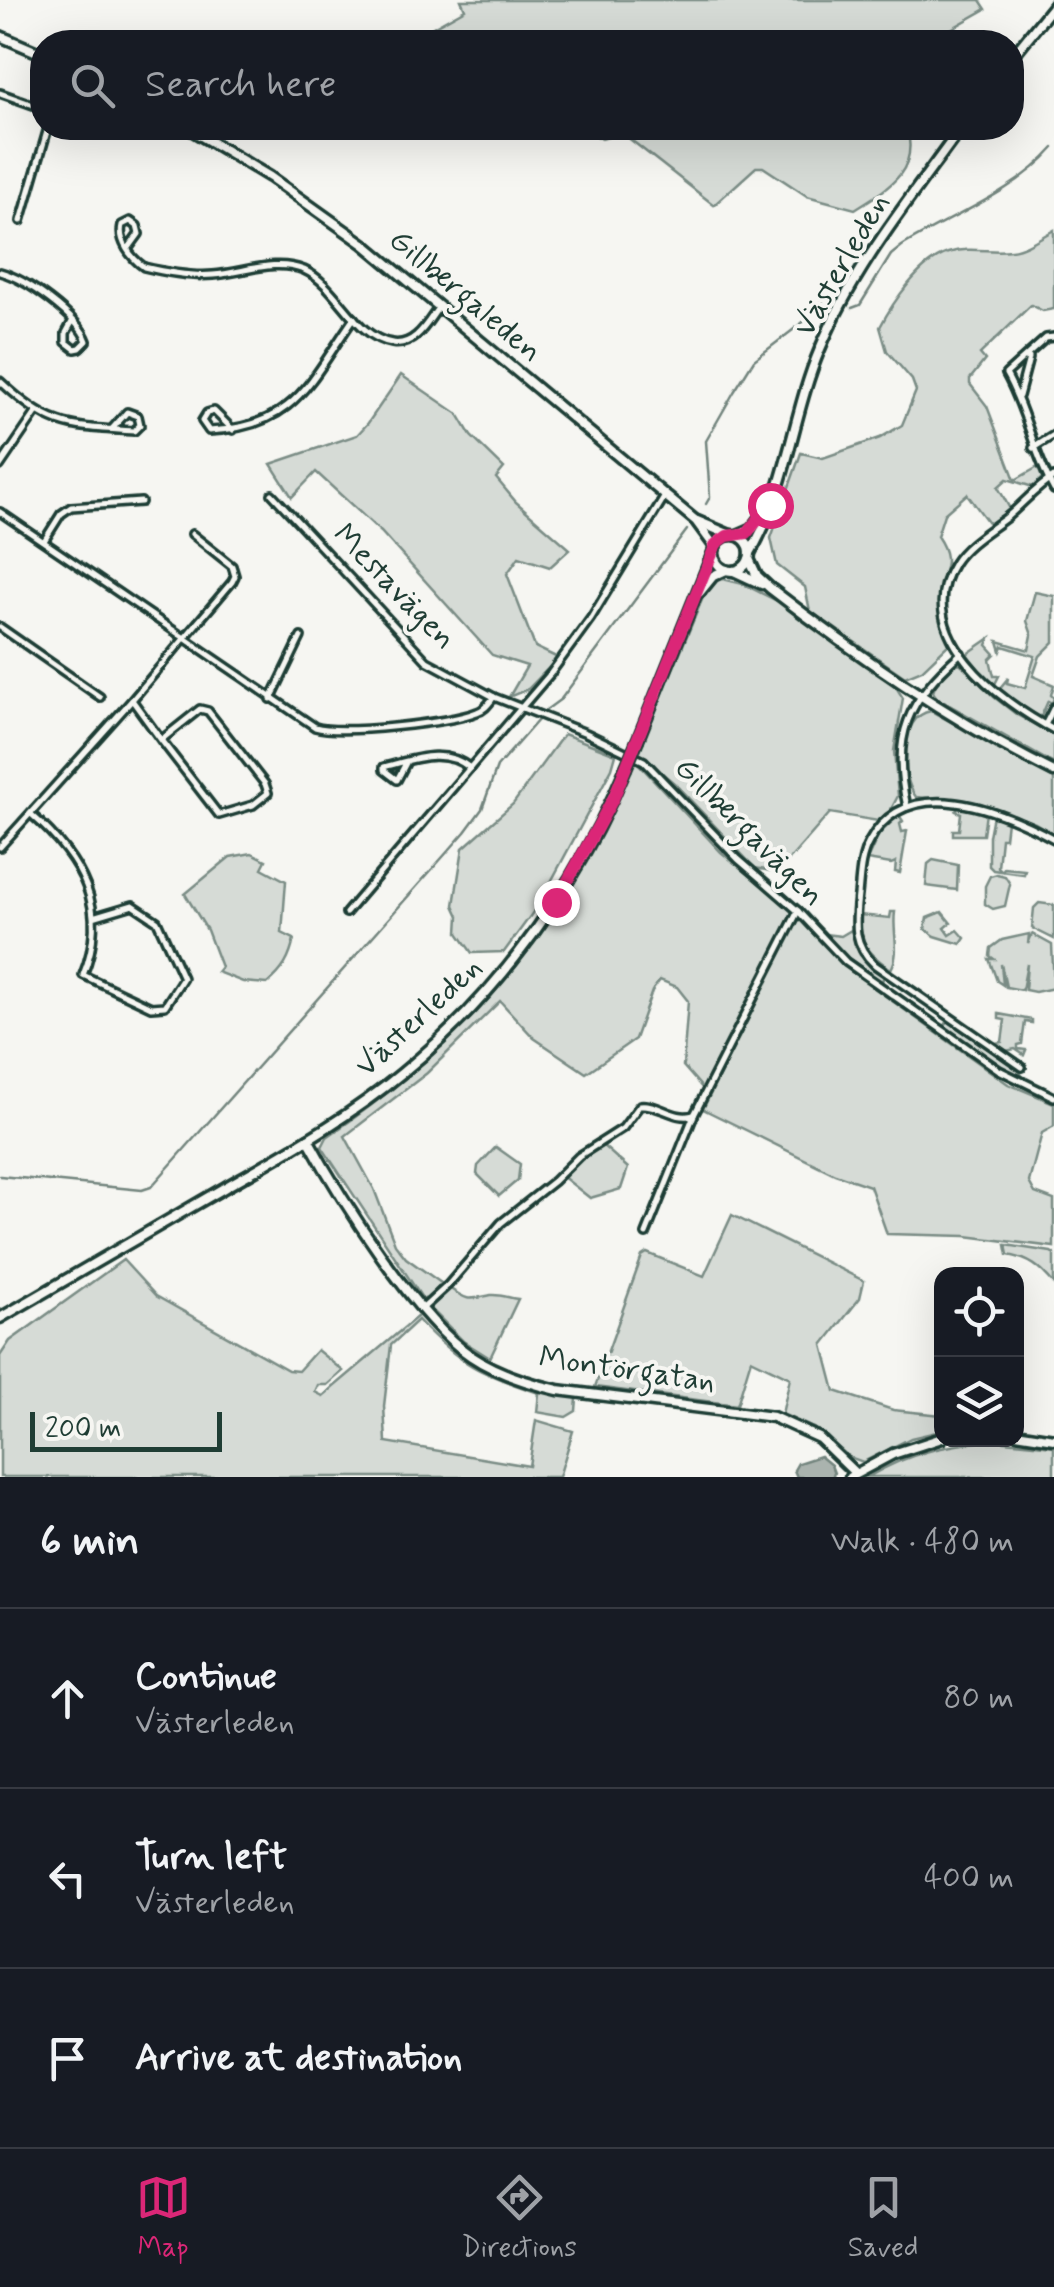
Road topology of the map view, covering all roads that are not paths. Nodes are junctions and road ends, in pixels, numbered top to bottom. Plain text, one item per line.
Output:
1 (1054, 5) edge
2 (0, 36) edge
3 (1024, 42) edge
4 (30, 49) edge
5 (0, 93) edge
6 (30, 104) edge
7 (45, 140) edge
8 (207, 140) edge
9 (952, 140) edge
10 (21, 221) dead end
11 (128, 249) junction
12 (0, 272) edge
13 (440, 306) junction
14 (354, 318) junction
15 (72, 322) junction
16 (1054, 337) edge
17 (1030, 355) junction
18 (0, 381) edge
19 (1019, 397) junction
20 (36, 413) junction
21 (112, 429) junction
22 (233, 430) junction
23 (1054, 435) edge
24 (1033, 448) junction
25 (0, 466) edge
26 (1051, 478) edge
27 (1054, 490) edge
28 (272, 494) dead end
29 (664, 496) junction
30 (774, 498) junction
31 (141, 502) dead end
32 (0, 512) edge
33 (696, 521) junction
34 (192, 534) dead end
35 (733, 535) junction
36 (44, 541) junction
37 (715, 549) junction
38 (749, 556) junction
39 (730, 570) junction
40 (770, 588) junction
41 (700, 592) junction
42 (0, 627) edge
43 (301, 637) dead end
44 (185, 639) junction
45 (960, 653) junction
46 (921, 696) junction
47 (494, 697) junction
48 (100, 698) dead end
49 (270, 698) junction
50 (132, 700) junction
51 (522, 706) junction
52 (1054, 708) edge
53 (1044, 725) junction
54 (1054, 730) edge
55 (161, 740) junction
56 (407, 761) junction
57 (470, 768) junction
58 (1054, 772) edge
59 (907, 806) junction
60 (31, 814) junction
61 (1054, 839) edge
62 (0, 847) edge
63 (798, 910) junction
64 (346, 913) dead end
65 (93, 917) junction
66 (1022, 1067) dead end
67 (1054, 1096) edge
68 (694, 1115) junction
69 (308, 1140) junction
70 (646, 1234) dead end
71 (422, 1309) junction
72 (0, 1318) edge
73 (1024, 1434) edge
74 (1054, 1439) edge
75 (934, 1440) edge
76 (852, 1475) edge

1 - 3 main road
2 - 4 main road
5 - 6 street
7 - 10 street
8 - 13 main road, Gillbergaleden
9 - 30 main road, Västerleden
11 - 11 street
11 - 14 street
12 - 15 street
13 - 14 street
13 - 29 main road, Gillbergaleden
14 - 22 street
15 - 15 street
16 - 17 street
17 - 19 street
17 - 19 street
18 - 20 street
19 - 24 street
20 - 21 street
20 - 25 street
21 - 21 street
22 - 22 street
23 - 24 street
24 - 26 street
26 - 27 street
26 - 45 street
28 - 47 street, Mestavägen
29 - 33 main road, Gillbergaleden
29 - 51 street
30 - 35 main road, Västerleden
30 - 38 main road, Västerleden
31 - 36 street
32 - 36 street
33 - 35 main road, Gillbergaleden
33 - 37 main road, Gillbergaleden
34 - 44 street
35 - 37 main road
35 - 38 main road
36 - 44 street
37 - 39 main road
37 - 41 main road, Västerleden
38 - 39 main road
38 - 40 main road
39 - 40 main road
39 - 41 main road, Västerleden
40 - 46 main road
41 - 69 main road, Västerleden, bridge
42 - 48 street
43 - 49 street
44 - 49 street
44 - 50 street
45 - 46 street
45 - 53 street
46 - 58 main road
46 - 59 street
47 - 49 street
47 - 51 street, Gillbergavägen
50 - 55 street
50 - 60 street
51 - 57 street
51 - 63 street, Gillbergavägen
52 - 53 street
53 - 54 street
55 - 55 street
56 - 56 street
56 - 57 street
57 - 64 street
59 - 61 street
59 - 66 street
60 - 62 street
60 - 65 street
63 - 67 street, Gillbergavägen
63 - 68 street
65 - 65 street
68 - 70 street
68 - 71 street
69 - 71 main road, Montörgatan
69 - 72 main road, Västerleden
71 - 76 main road, Montörgatan
73 - 74 main road
75 - 76 main road

